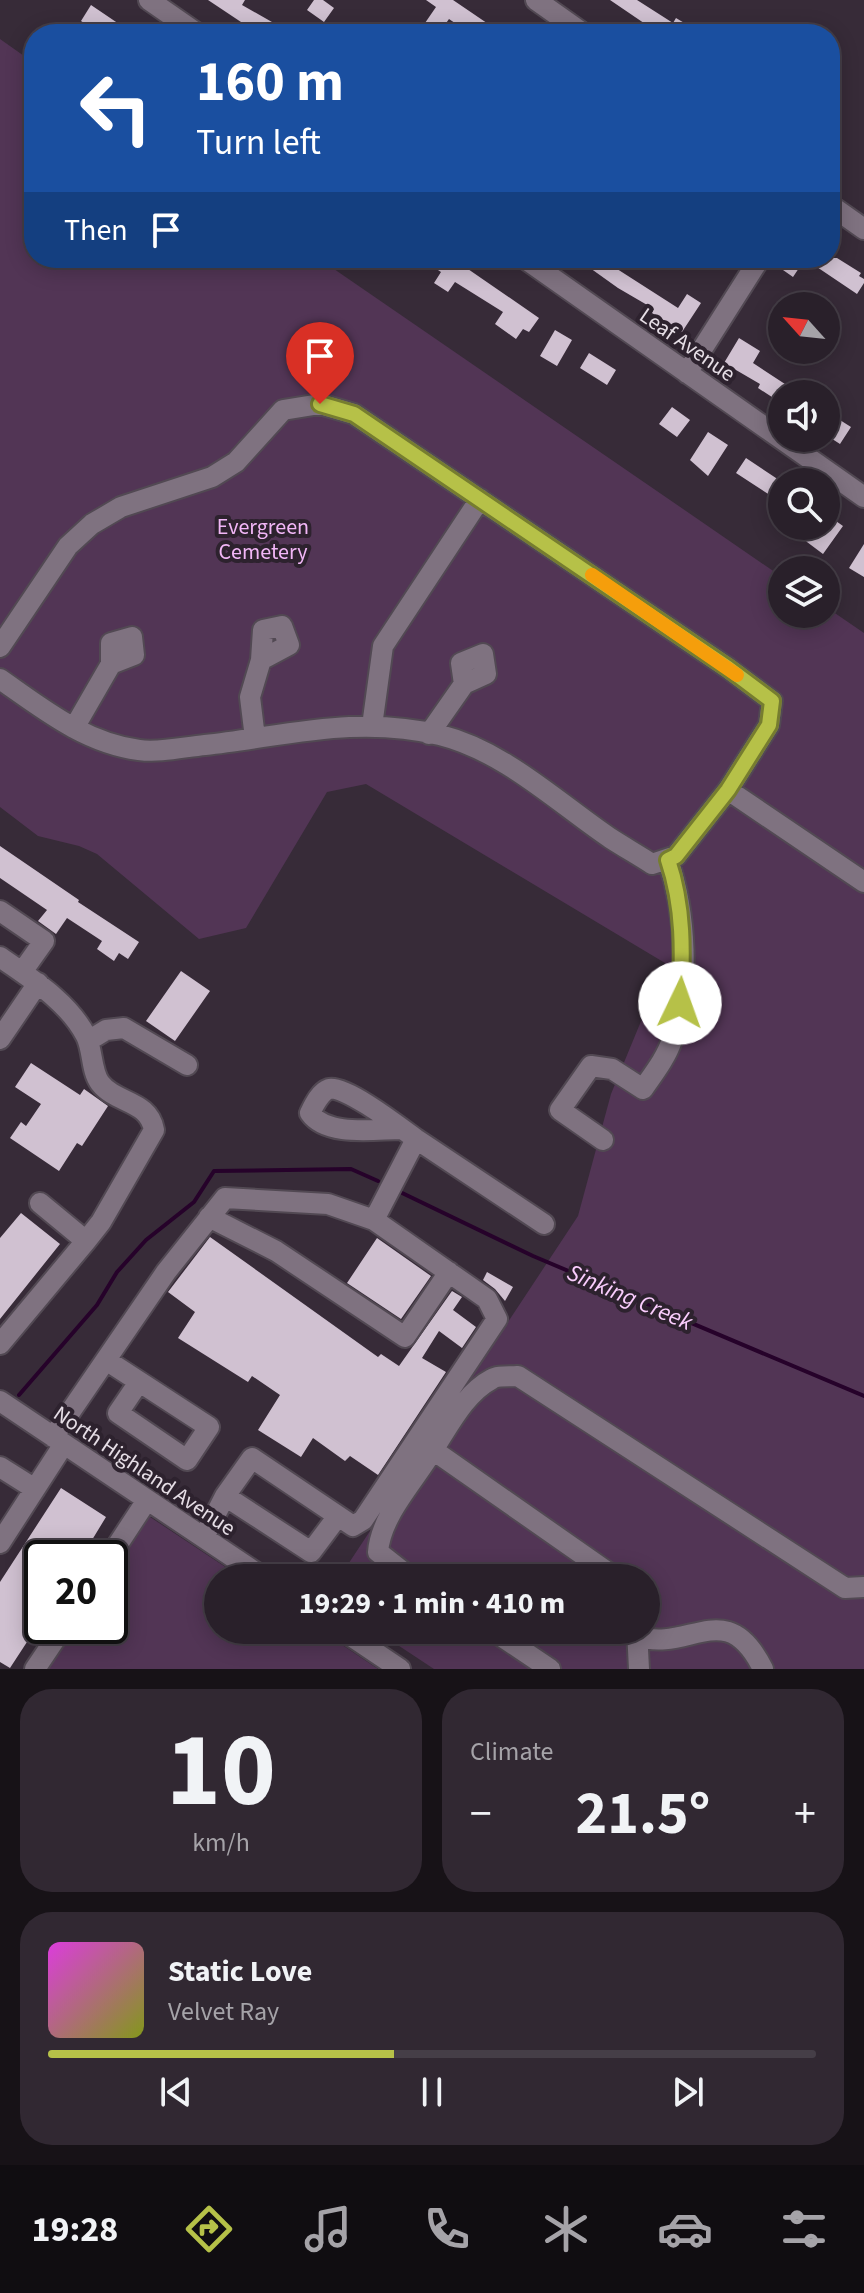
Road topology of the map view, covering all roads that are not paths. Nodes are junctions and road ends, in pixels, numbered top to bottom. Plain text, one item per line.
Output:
1 (149, 0) edge
2 (536, 0) edge
3 (176, 8) edge
4 (190, 24) edge
5 (570, 24) edge
6 (840, 212) edge
7 (864, 229) edge
8 (538, 268) edge
9 (754, 268) edge
10 (687, 373) junction
11 (864, 497) edge
12 (480, 499) junction
13 (0, 647) edge
14 (261, 660) dead end
15 (111, 664) dead end
16 (0, 679) edge
17 (464, 684) dead end
18 (372, 726) junction
19 (74, 728) junction
20 (429, 734) junction
21 (255, 738) junction
22 (728, 790) junction
23 (668, 860) junction
24 (864, 882) edge
25 (0, 911) edge
26 (0, 957) edge
27 (30, 978) junction
28 (8, 1011) edge
29 (0, 1039) edge
30 (88, 1041) junction
31 (187, 1065) dead end
32 (603, 1140) dead end
33 (40, 1203) dead end
34 (209, 1217) junction
35 (374, 1220) junction
36 (544, 1224) dead end
37 (86, 1241) junction
38 (449, 1272) junction
39 (0, 1344) edge
40 (106, 1360) junction
41 (139, 1382) dead end
42 (0, 1401) edge
43 (59, 1441) junction
44 (433, 1450) junction
45 (0, 1467) edge
46 (35, 1489) junction
47 (225, 1496) junction
48 (147, 1500) junction
49 (338, 1516) junction
50 (4, 1529) edge
51 (204, 1537) junction
52 (121, 1540) edge
53 (244, 1564) edge
54 (393, 1564) edge
55 (596, 1564) edge
56 (855, 1587) edge
57 (864, 1601) edge
58 (660, 1639) edge
59 (52, 1644) edge
60 (363, 1644) edge
61 (513, 1644) edge
62 (638, 1644) edge
63 (35, 1669) edge
64 (400, 1669) edge
65 (550, 1669) edge
66 (639, 1669) edge
67 (763, 1669) edge

1 - 3 street
2 - 5 street
3 - 4 street
6 - 7 street
8 - 10 street, Leaf Avenue
9 - 10 street
10 - 11 street, Leaf Avenue
12 - 13 street
12 - 18 street
12 - 22 street
14 - 21 street
15 - 19 street
16 - 19 street
17 - 20 street
18 - 20 street
18 - 21 street
19 - 21 street
20 - 23 street
22 - 23 street
22 - 24 street
23 - 32 street
25 - 27 street
26 - 27 street
27 - 28 street
27 - 30 street
28 - 29 street
30 - 31 street
30 - 37 street
33 - 37 street
34 - 35 street
34 - 38 street
34 - 40 street
35 - 36 street
35 - 38 street
37 - 39 street
38 - 49 street
40 - 41 street
40 - 43 street
42 - 43 street, North Highland Avenue
43 - 46 street
43 - 48 street, North Highland Avenue
44 - 54 street
44 - 55 street
44 - 56 street
45 - 46 street
46 - 50 street
47 - 49 street
47 - 49 street
47 - 51 street
48 - 51 street, North Highland Avenue
48 - 52 street
51 - 53 street, North Highland Avenue
56 - 57 street
58 - 67 street
59 - 63 street
60 - 64 street
61 - 65 street
62 - 66 street

